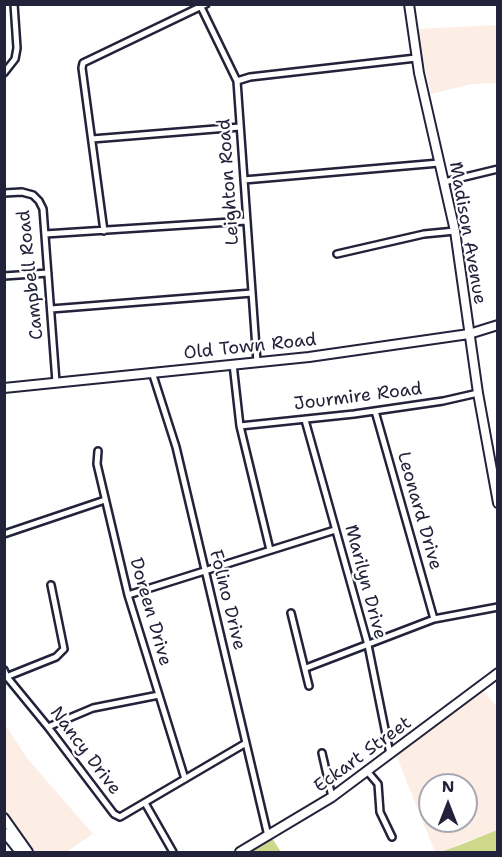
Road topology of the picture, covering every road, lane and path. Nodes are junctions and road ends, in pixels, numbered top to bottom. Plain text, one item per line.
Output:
1 (409, 4) edge
2 (14, 5) edge
3 (203, 6) edge
4 (416, 58) junction
5 (4, 73) edge
6 (237, 81) junction
7 (240, 128) junction
8 (92, 139) junction
9 (439, 163) junction
10 (498, 169) edge
11 (244, 180) junction
12 (444, 182) junction
13 (4, 193) edge
14 (246, 221) junction
15 (104, 231) junction
16 (455, 231) junction
17 (45, 234) junction
18 (338, 254) dead end
19 (48, 273) junction
20 (4, 276) edge
21 (252, 293) junction
22 (51, 309) junction
23 (498, 325) edge
24 (469, 334) junction
25 (257, 362) junction
26 (233, 364) junction
27 (152, 372) junction
28 (56, 382) junction
29 (4, 388) edge
30 (478, 393) junction
31 (375, 411) junction
32 (304, 420) junction
33 (240, 426) junction
34 (98, 451) dead end
35 (494, 462) edge
36 (105, 500) junction
37 (498, 503) edge
38 (335, 530) junction
39 (4, 534) edge
40 (270, 550) junction
41 (205, 571) junction
42 (51, 585) dead end
43 (128, 595) junction
44 (498, 607) edge
45 (291, 613) dead end
46 (434, 619) junction
47 (368, 645) junction
48 (306, 668) junction
49 (4, 670) edge
50 (498, 673) edge
51 (6, 677) edge
52 (309, 686) dead end
53 (159, 695) junction
54 (48, 727) junction
55 (246, 743) junction
56 (322, 753) dead end
57 (390, 754) junction
58 (368, 771) junction
59 (185, 779) junction
60 (332, 797) junction
61 (145, 803) junction
62 (4, 818) edge
63 (4, 831) edge
64 (268, 836) junction
65 (392, 837) dead end
66 (20, 852) edge
67 (28, 852) edge
68 (174, 852) edge
69 (240, 852) edge

1 - 4 main road, Madison Avenue
2 - 5 street
3 - 6 street, Leighton Road
3 - 8 street
4 - 6 street
4 - 9 main road, Madison Avenue
6 - 7 street, Leighton Road
7 - 8 street
7 - 11 street, Leighton Road
8 - 15 street
9 - 11 street
9 - 12 main road, Madison Avenue
10 - 12 street
11 - 14 street, Leighton Road
12 - 16 main road, Madison Avenue
13 - 17 street, Campbell Road
14 - 15 street
14 - 21 street, Leighton Road
15 - 17 street
16 - 18 street
16 - 24 main road, Madison Avenue
17 - 19 street, Campbell Road
19 - 20 street
19 - 22 street, Campbell Road
21 - 22 street
21 - 25 street, Leighton Road
22 - 28 street, Campbell Road
23 - 24 main road, Old Town Road
24 - 25 main road, Old Town Road
24 - 30 main road, Madison Avenue
25 - 26 main road, Old Town Road
26 - 27 main road, Old Town Road
26 - 33 street
27 - 28 main road, Old Town Road
27 - 41 street, Folino Drive
28 - 29 main road, Old Town Road
30 - 31 street, Jourmire Road
30 - 35 main road, Madison Avenue
31 - 32 street, Jourmire Road
31 - 46 street, Leonard Drive
32 - 33 street, Jourmire Road
32 - 38 street, Marilyn Drive
33 - 40 street
34 - 36 street, Doreen Drive
35 - 37 main road, Madison Avenue
36 - 39 street
36 - 43 street, Doreen Drive
38 - 40 street
38 - 47 street, Marilyn Drive
40 - 41 street
41 - 43 street
41 - 55 street, Folino Drive
42 - 51 street
43 - 53 street, Doreen Drive
44 - 46 street
45 - 48 street
46 - 47 street
47 - 48 street
47 - 57 street, Marilyn Drive
48 - 52 street
49 - 51 street, Nancy Drive
50 - 57 main road, Eckart Street
51 - 54 street, Nancy Drive
53 - 54 street
53 - 59 street, Doreen Drive
54 - 61 street, Nancy Drive
55 - 59 street, Nancy Drive
55 - 64 street, Folino Drive
56 - 60 street
57 - 58 main road, Eckart Street
58 - 60 main road, Eckart Street
58 - 65 street
59 - 61 street, Nancy Drive
60 - 64 main road, Eckart Street
61 - 68 street
62 - 67 main road
63 - 66 main road
64 - 69 main road, Eckart Street

